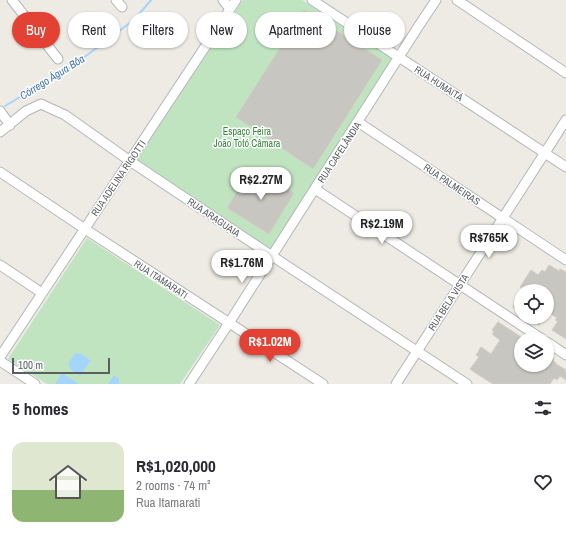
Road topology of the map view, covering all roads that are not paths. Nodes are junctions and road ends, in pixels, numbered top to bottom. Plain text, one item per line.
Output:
1 (12, 0) edge
2 (223, 0) edge
3 (236, 0) edge
4 (312, 0) edge
5 (436, 0) edge
6 (457, 0) edge
7 (230, 9) junction
8 (399, 56) junction
9 (58, 59) dead end
10 (566, 73) edge
11 (0, 111) edge
12 (566, 120) edge
13 (358, 122) junction
14 (10, 124) junction
15 (0, 132) edge
16 (546, 153) junction
17 (130, 161) junction
18 (566, 167) edge
19 (0, 172) edge
20 (315, 189) junction
21 (503, 218) junction
22 (85, 229) junction
23 (272, 256) junction
24 (566, 260) edge
25 (0, 265) edge
26 (460, 284) junction
27 (42, 293) junction
28 (229, 324) junction
29 (532, 332) edge
30 (554, 347) edge
31 (417, 351) junction
32 (566, 355) edge
33 (0, 356) edge
34 (0, 361) edge
35 (35, 384) edge
36 (189, 384) edge
37 (323, 384) edge
38 (396, 384) edge
39 (467, 384) edge

1 - 9 street
2 - 7 street
3 - 7 street, RUA ADELINA RIGOTTI
4 - 8 street, RUA HUMAITÁ
5 - 8 street, RUA CAFELÂNDIA
6 - 10 street
7 - 17 street, RUA ADELINA RIGOTTI
8 - 13 street, RUA CAFELÂNDIA
8 - 16 street, RUA HUMAITÁ
11 - 14 street
12 - 16 street, RUA BELA VISTA
13 - 20 street, RUA CAFELÂNDIA
13 - 21 street, RUA PALMEIRAS
14 - 15 street
14 - 17 street, RUA ARAGUAIA
16 - 18 street, RUA HUMAITÁ
16 - 21 street, RUA BELA VISTA
17 - 22 street, RUA ADELINA RIGOTTI
17 - 23 street, RUA ARAGUAIA
19 - 22 street, RUA ITAMARATI
20 - 23 street, RUA CAFELÂNDIA
20 - 26 street
21 - 24 street, RUA PALMEIRAS
21 - 26 street, RUA BELA VISTA
22 - 27 street, RUA ADELINA RIGOTTI
22 - 28 street, RUA ITAMARATI
23 - 28 street, RUA CAFELÂNDIA
23 - 31 street, RUA ARAGUAIA
25 - 27 street
26 - 29 street
26 - 31 street, RUA BELA VISTA
27 - 33 street, RUA ADELINA RIGOTTI
28 - 36 street, RUA CAFELÂNDIA
28 - 37 street, RUA ITAMARATI
30 - 32 street
31 - 38 street, RUA BELA VISTA
31 - 39 street, RUA ARAGUAIA
34 - 35 street

